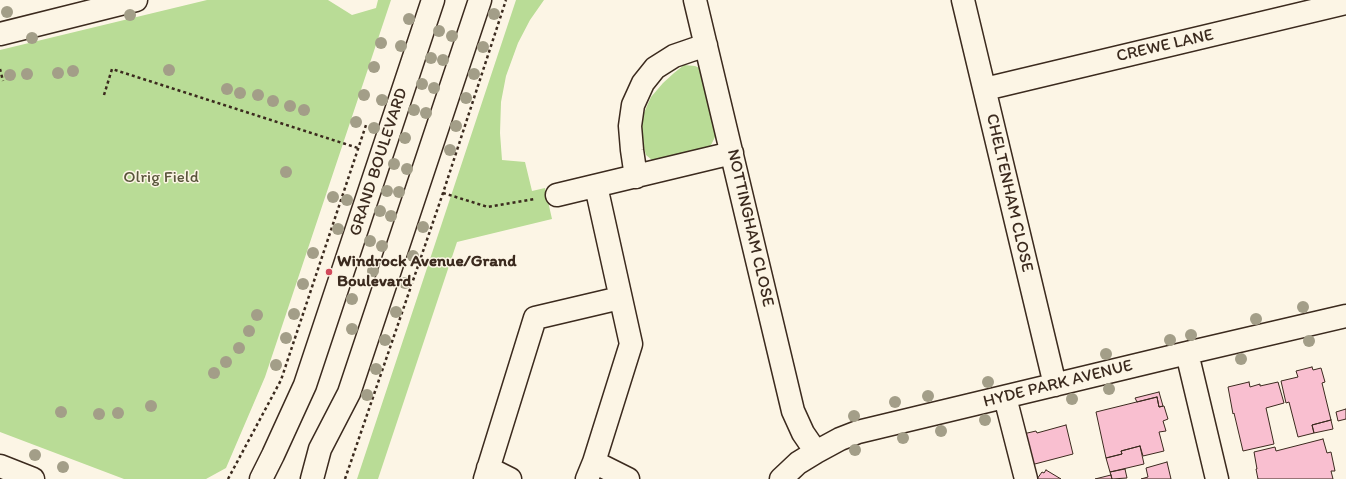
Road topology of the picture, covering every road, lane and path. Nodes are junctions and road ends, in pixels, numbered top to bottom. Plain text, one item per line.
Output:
1 (136, 0) edge
2 (433, 0) edge
3 (480, 0) edge
4 (506, 0) edge
5 (695, 0) edge
6 (963, 0) edge
7 (1346, 4) edge
8 (0, 34) edge
9 (706, 45) junction
10 (0, 68) edge
11 (3, 81) dead end
12 (985, 89) junction
13 (104, 95) dead end
14 (368, 120) dead end
15 (358, 148) junction
16 (732, 153) junction
17 (636, 177) junction
18 (596, 186) junction
19 (443, 193) junction
20 (557, 195) joint
21 (620, 298) junction
22 (1346, 316) edge
23 (1187, 353) junction
24 (1056, 385) junction
25 (1005, 397) junction
26 (816, 452) junction
27 (0, 466) edge
28 (590, 470) edge
29 (487, 473) edge
30 (33, 479) edge
31 (228, 479) edge
32 (261, 479) edge
33 (312, 479) edge
34 (345, 479) edge
35 (510, 479) edge
36 (628, 479) edge
37 (781, 479) edge
38 (1026, 479) edge
39 (1217, 479) edge

1 - 8 street
2 - 32 street, GRAND BOULEVARD
3 - 33 street
4 - 19 path
5 - 9 street, NOTTINGHAM CLOSE
6 - 12 street, CHELTENHAM CLOSE
7 - 12 street, CREWE LANE
9 - 16 street, NOTTINGHAM CLOSE
9 - 17 street
10 - 11 path
12 - 24 street, CHELTENHAM CLOSE
13 - 15 path
14 - 15 path
15 - 31 path
16 - 17 street
16 - 26 street, NOTTINGHAM CLOSE
17 - 18 street
18 - 20 street
18 - 21 street
19 - 20 path
19 - 34 path
21 - 28 street
21 - 29 street
22 - 23 street, HYDE PARK AVENUE
23 - 24 street, HYDE PARK AVENUE
23 - 39 street
24 - 25 street, HYDE PARK AVENUE
25 - 26 street, HYDE PARK AVENUE
25 - 38 street
26 - 37 street, HYDE PARK AVENUE
27 - 30 street
28 - 36 street
29 - 35 street

